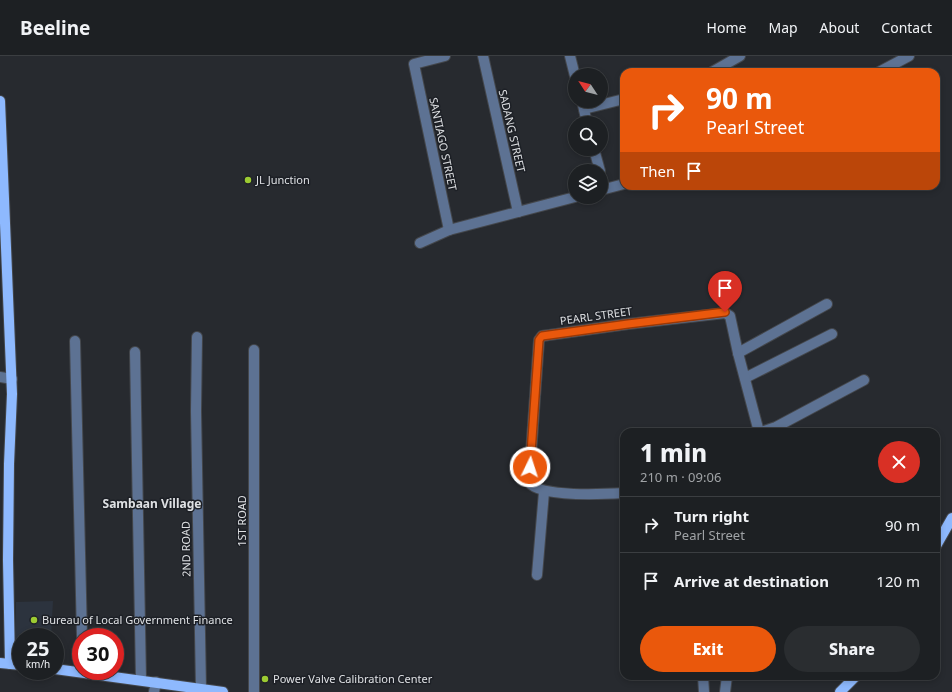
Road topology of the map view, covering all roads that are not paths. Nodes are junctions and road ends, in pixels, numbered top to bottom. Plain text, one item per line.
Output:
1 (445, 56) edge
2 (483, 56) edge
3 (570, 56) edge
4 (740, 56) edge
5 (909, 56) edge
6 (573, 68) edge
7 (719, 68) edge
8 (886, 68) edge
9 (620, 100) edge
10 (0, 101) edge
11 (608, 101) edge
12 (2, 174) edge
13 (620, 185) edge
14 (608, 189) edge
15 (568, 199) edge
16 (518, 212) junction
17 (449, 230) junction
18 (420, 243) dead end
19 (827, 304) dead end
20 (832, 334) dead end
21 (197, 337) dead end
22 (75, 341) dead end
23 (254, 350) dead end
24 (135, 352) dead end
25 (738, 353) junction
26 (0, 377) edge
27 (745, 378) junction
28 (12, 379) junction
29 (864, 380) dead end
30 (759, 428) edge
31 (773, 428) edge
32 (544, 492) junction
33 (620, 493) edge
34 (952, 518) edge
35 (940, 539) edge
36 (4, 560) edge
37 (537, 574) dead end
38 (82, 628) edge
39 (5, 664) edge
40 (124, 678) edge
41 (141, 680) junction
42 (703, 680) edge
43 (726, 680) edge
44 (852, 680) edge
45 (155, 687) edge
46 (201, 688) junction
47 (223, 692) edge
48 (254, 692) edge
49 (704, 692) edge
50 (725, 692) edge
51 (840, 692) edge

1 - 17 street, SANTIAGO STREET
2 - 16 street, SADANG STREET
3 - 6 street
4 - 7 street
5 - 8 street
9 - 11 street
10 - 12 main road
12 - 28 main road
13 - 14 street
15 - 16 street
16 - 17 street
17 - 18 street
19 - 25 street
20 - 27 street
21 - 46 street, 2ND ROAD
22 - 38 street
23 - 48 street, 1ST ROAD
24 - 41 street
25 - 27 street, PEARL STREET
25 - 32 street, PEARL STREET
26 - 28 street
27 - 30 street, PEARL STREET
28 - 36 main road
29 - 31 street
32 - 33 street
32 - 37 street
34 - 35 main road
36 - 39 main road
40 - 41 main road
41 - 45 main road
42 - 49 street
43 - 50 street
44 - 51 main road
45 - 46 main road
46 - 47 main road

